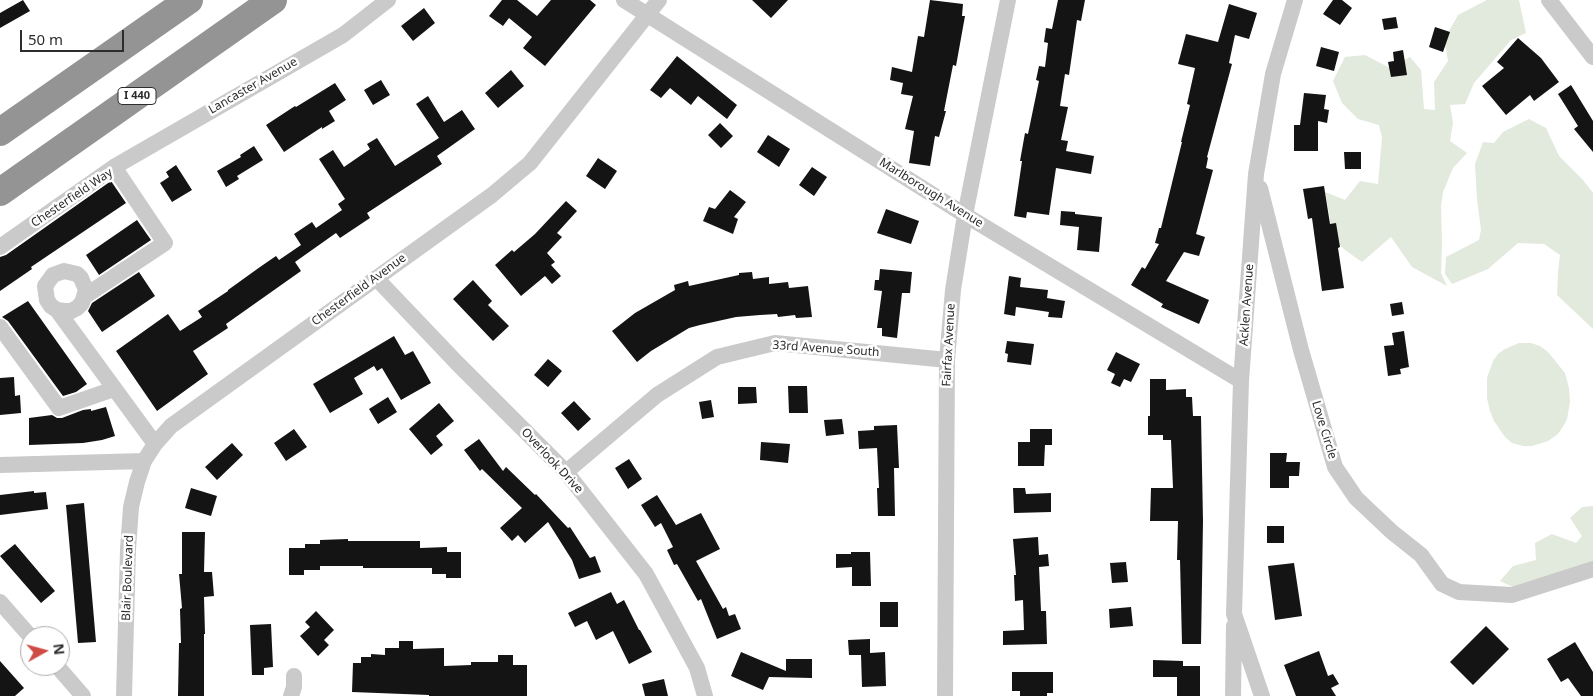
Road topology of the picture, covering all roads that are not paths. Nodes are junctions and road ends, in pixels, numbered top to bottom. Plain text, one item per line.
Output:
1 (178, 0) edge
2 (189, 0) edge
3 (274, 0) edge
4 (388, 0) edge
5 (624, 0) edge
6 (660, 0) edge
7 (1008, 0) edge
8 (1295, 0) edge
9 (1549, 0) edge
10 (647, 15) junction
11 (1593, 57) edge
12 (29, 112) junction
13 (0, 132) edge
14 (114, 166) junction
15 (1256, 174) junction
16 (0, 192) edge
17 (965, 216) junction
18 (0, 247) edge
19 (376, 278) junction
20 (85, 296) junction
21 (57, 310) junction
22 (0, 327) edge
23 (947, 360) junction
24 (1241, 381) junction
25 (114, 389) junction
26 (155, 444) junction
27 (144, 462) junction
28 (0, 465) edge
29 (566, 472) junction
30 (1593, 570) edge
31 (0, 602) edge
32 (1234, 614) junction
33 (21, 626) edge
34 (66, 676) edge
35 (294, 676) dead end
36 (83, 696) edge
37 (124, 696) edge
38 (290, 696) edge
39 (705, 696) edge
40 (945, 696) edge
41 (1233, 696) edge
42 (1262, 696) edge

1 - 12 highway
2 - 12 highway
3 - 16 highway, I 440
4 - 14 street, Lancaster Avenue
5 - 10 street, Marlborough Avenue
6 - 10 street, Chesterfield Avenue
7 - 17 street, Fairfax Avenue
8 - 15 street, Acklen Avenue
9 - 11 street
10 - 17 street, Marlborough Avenue
10 - 19 street, Chesterfield Avenue
12 - 13 highway
14 - 18 street, Chesterfield Way
14 - 20 street, Chesterfield Way
15 - 24 street, Acklen Avenue
15 - 30 street, Love Circle
17 - 23 street, Fairfax Avenue
17 - 24 street, Marlborough Avenue
19 - 26 street, Chesterfield Avenue
19 - 29 street, Overlook Drive
20 - 21 street
20 - 21 street
21 - 25 street
22 - 25 street
23 - 29 street, 33rd Avenue South
23 - 40 street, Fairfax Avenue
24 - 32 street, Acklen Avenue
25 - 26 street
26 - 27 street, Chesterfield Avenue
27 - 28 street
27 - 37 street, Blair Boulevard
29 - 39 street, Overlook Drive
31 - 33 street
32 - 41 street, Acklen Avenue
32 - 42 street, Acklen Avenue
34 - 36 street
35 - 38 street

